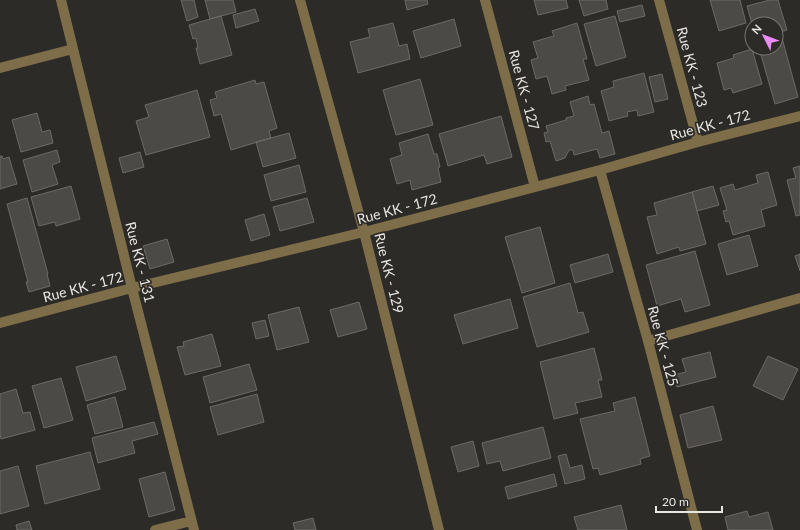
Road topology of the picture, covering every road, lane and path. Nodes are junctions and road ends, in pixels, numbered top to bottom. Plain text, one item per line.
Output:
1 (62, 0) edge
2 (300, 0) edge
3 (485, 0) edge
4 (659, 0) edge
5 (73, 49) junction
6 (0, 68) edge
7 (800, 116) edge
8 (698, 142) junction
9 (600, 170) junction
10 (535, 187) junction
11 (364, 232) junction
12 (132, 288) junction
13 (800, 298) edge
14 (0, 323) edge
15 (648, 341) junction
16 (192, 525) edge
17 (155, 530) edge
18 (439, 530) edge
19 (697, 530) edge

1 - 5 street, Rue KK - 131
2 - 11 street, Rue KK - 129
3 - 10 street, Rue KK - 127
4 - 8 street, Rue KK - 123
5 - 6 street
5 - 12 street, Rue KK - 131
7 - 8 street, Rue KK - 172
8 - 9 street, Rue KK - 172
9 - 10 street, Rue KK - 172
9 - 15 street, Rue KK - 125
10 - 11 street, Rue KK - 172
11 - 12 street, Rue KK - 172
11 - 18 street, Rue KK - 129
12 - 14 street, Rue KK - 172
12 - 16 street, Rue KK - 131
13 - 15 street
15 - 19 street, Rue KK - 125
16 - 17 street

